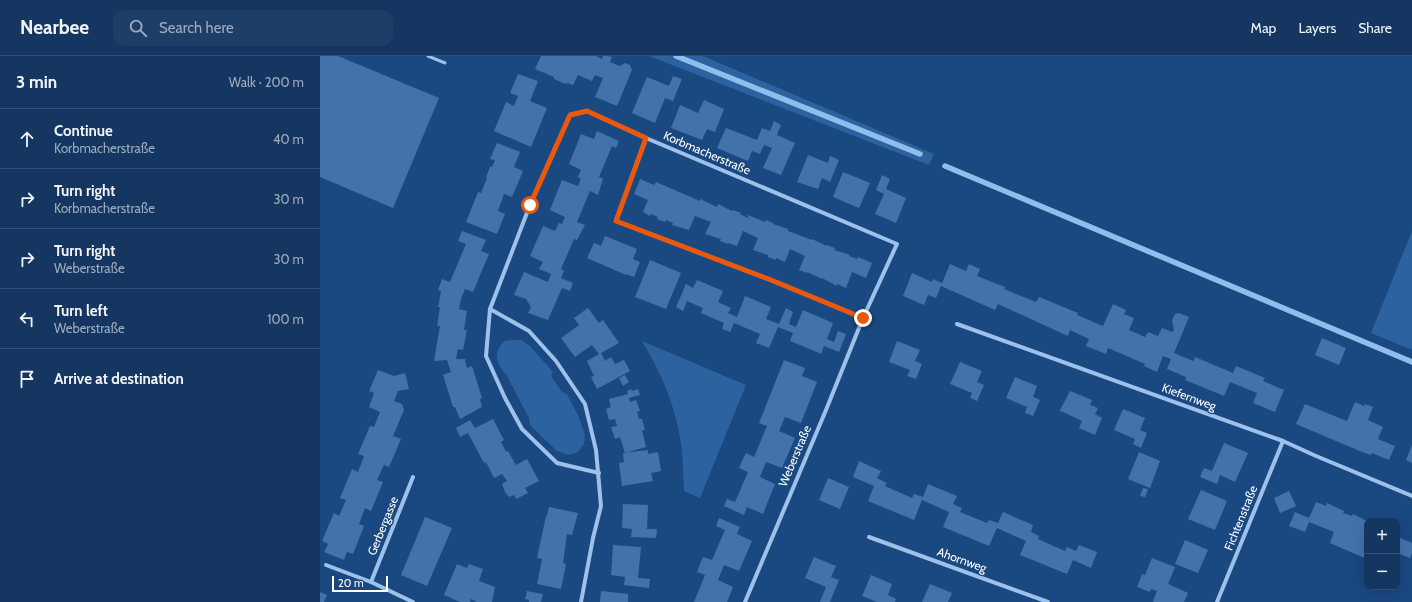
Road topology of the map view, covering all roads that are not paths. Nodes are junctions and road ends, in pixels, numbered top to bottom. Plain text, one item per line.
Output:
1 (428, 56) edge
2 (444, 63) dead end
3 (646, 138) junction
4 (897, 244) joint
5 (490, 309) junction
6 (863, 318) junction
7 (957, 324) dead end
8 (1283, 441) junction
9 (599, 474) junction
10 (414, 478) dead end
11 (1412, 496) edge
12 (869, 537) dead end
13 (326, 565) dead end
14 (371, 582) junction
15 (413, 602) edge
16 (581, 602) edge
17 (745, 602) edge
18 (1048, 602) edge
19 (1217, 602) edge

1 - 2 lane
3 - 4 street, Korbmacherstraße
3 - 5 street, Korbmacherstraße
3 - 6 street
4 - 6 street, Weberstraße
5 - 9 street
5 - 9 street, Korbmacherstraße
6 - 17 street, Weberstraße
7 - 8 street, Kiefernweg
8 - 11 street, Kiefernweg
8 - 19 street, Fichtenstraße
9 - 16 street
10 - 14 street, Gerbergasse
12 - 18 street, Ahornweg
13 - 14 street
14 - 15 street

